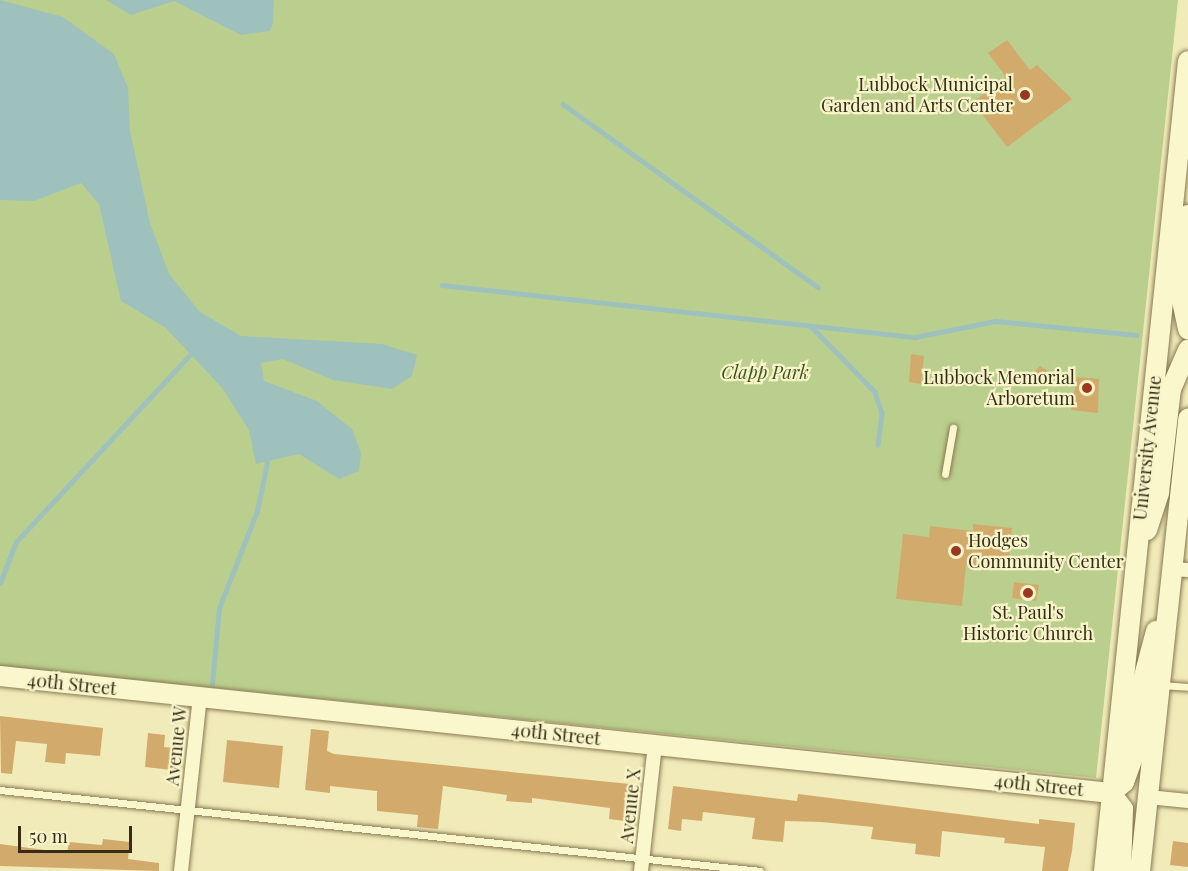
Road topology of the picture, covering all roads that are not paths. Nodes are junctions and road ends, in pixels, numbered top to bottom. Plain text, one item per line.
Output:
1 (1188, 61) edge
2 (1183, 110) junction
3 (1188, 187) edge
4 (1188, 215) edge
5 (1188, 329) edge
6 (1188, 350) edge
7 (1188, 418) edge
8 (953, 428) dead end
9 (1186, 456) edge
10 (945, 474) dead end
11 (1135, 566) junction
12 (1176, 573) edge
13 (0, 676) edge
14 (1160, 684) junction
15 (1188, 687) edge
16 (200, 697) junction
17 (655, 745) junction
18 (0, 790) edge
19 (1111, 793) junction
20 (1149, 797) junction
21 (1188, 801) edge
22 (188, 810) junction
23 (642, 865) edge
24 (182, 871) edge
25 (760, 871) edge
26 (1104, 871) edge
27 (1121, 871) edge
28 (1140, 871) edge

1 - 2 main road, University Avenue
2 - 3 main road
2 - 11 main road, University Avenue
4 - 5 main road
6 - 11 main road
7 - 9 main road, University Avenue
8 - 10 lane
9 - 12 main road, University Avenue
11 - 19 main road, University Avenue
12 - 14 main road, University Avenue
12 - 19 main road
13 - 16 main road, 40th Street
14 - 15 lane
14 - 20 main road, University Avenue
16 - 17 main road, 40th Street
16 - 22 street, Avenue W
17 - 19 main road, 40th Street
17 - 23 street, Avenue X
18 - 22 lane
19 - 26 main road, University Avenue
19 - 27 main road
20 - 21 street
20 - 28 main road, University Avenue
22 - 23 lane
22 - 24 street, Avenue W
23 - 25 lane

